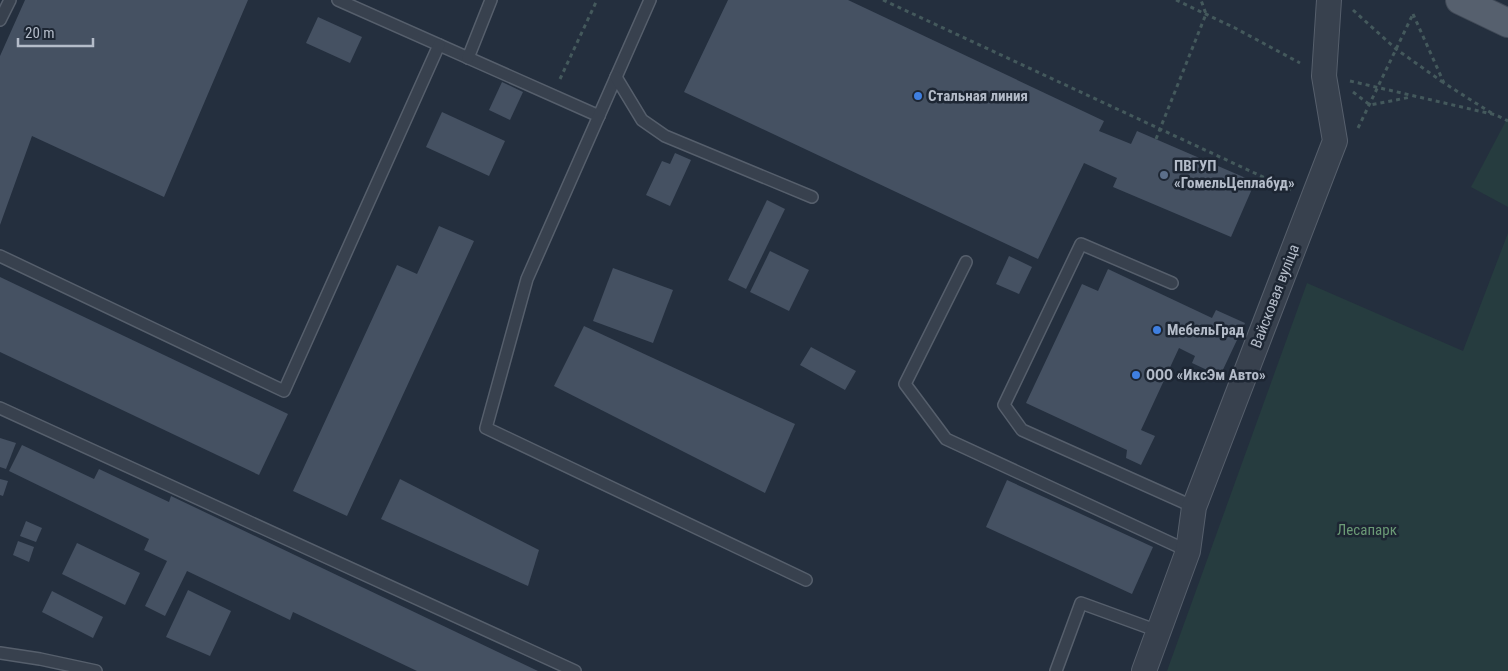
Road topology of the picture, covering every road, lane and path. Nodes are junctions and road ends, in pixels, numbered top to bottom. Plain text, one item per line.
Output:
1 (10, 0) edge
2 (338, 0) edge
3 (491, 0) edge
4 (597, 0) edge
5 (650, 0) edge
6 (883, 0) edge
7 (1176, 0) edge
8 (1201, 0) edge
9 (1460, 0) edge
10 (1339, 3) edge
11 (1206, 14) junction
12 (0, 20) edge
13 (1508, 23) edge
14 (439, 45) junction
15 (1396, 49) junction
16 (468, 58) junction
17 (1324, 76) junction
18 (616, 77) junction
19 (1444, 83) junction
20 (1377, 87) junction
21 (1349, 89) dead end
22 (552, 96) junction
23 (1412, 97) junction
24 (1370, 105) junction
25 (1496, 115) junction
26 (599, 116) junction
27 (1508, 121) edge
28 (1160, 129) junction
29 (1356, 131) dead end
30 (1156, 139) dead end
31 (812, 197) dead end
32 (1312, 200) junction
33 (0, 256) edge
34 (966, 262) dead end
35 (1172, 283) dead end
36 (0, 408) edge
37 (1194, 507) junction
38 (1188, 551) junction
39 (806, 580) dead end
40 (1158, 631) junction
41 (0, 652) edge
42 (96, 671) edge
43 (575, 671) edge
44 (1056, 671) edge
45 (1144, 671) edge

1 - 12 lane
2 - 14 lane
3 - 16 lane
4 - 22 path
5 - 18 lane
6 - 28 path
7 - 11 path
8 - 11 path
9 - 13 main road
10 - 15 path
10 - 17 street, Вайсковая вуліца
11 - 17 path
11 - 28 path
14 - 16 lane
14 - 33 lane
15 - 19 path
15 - 19 path
15 - 20 path
16 - 22 lane
17 - 32 street, Вайсковая вуліца
18 - 26 lane
18 - 31 lane
19 - 25 path
20 - 23 path
20 - 24 path
21 - 24 path
22 - 26 lane
23 - 24 path
23 - 25 path
24 - 29 path
25 - 27 path
26 - 39 lane
28 - 30 path
28 - 32 path
32 - 37 street, Вайсковая вуліца
34 - 38 lane
35 - 37 lane
36 - 43 lane
37 - 38 street, Вайсковая вуліца
38 - 40 street, Вайсковая вуліца
40 - 44 lane
40 - 45 street, Вайсковая вуліца
41 - 42 lane

